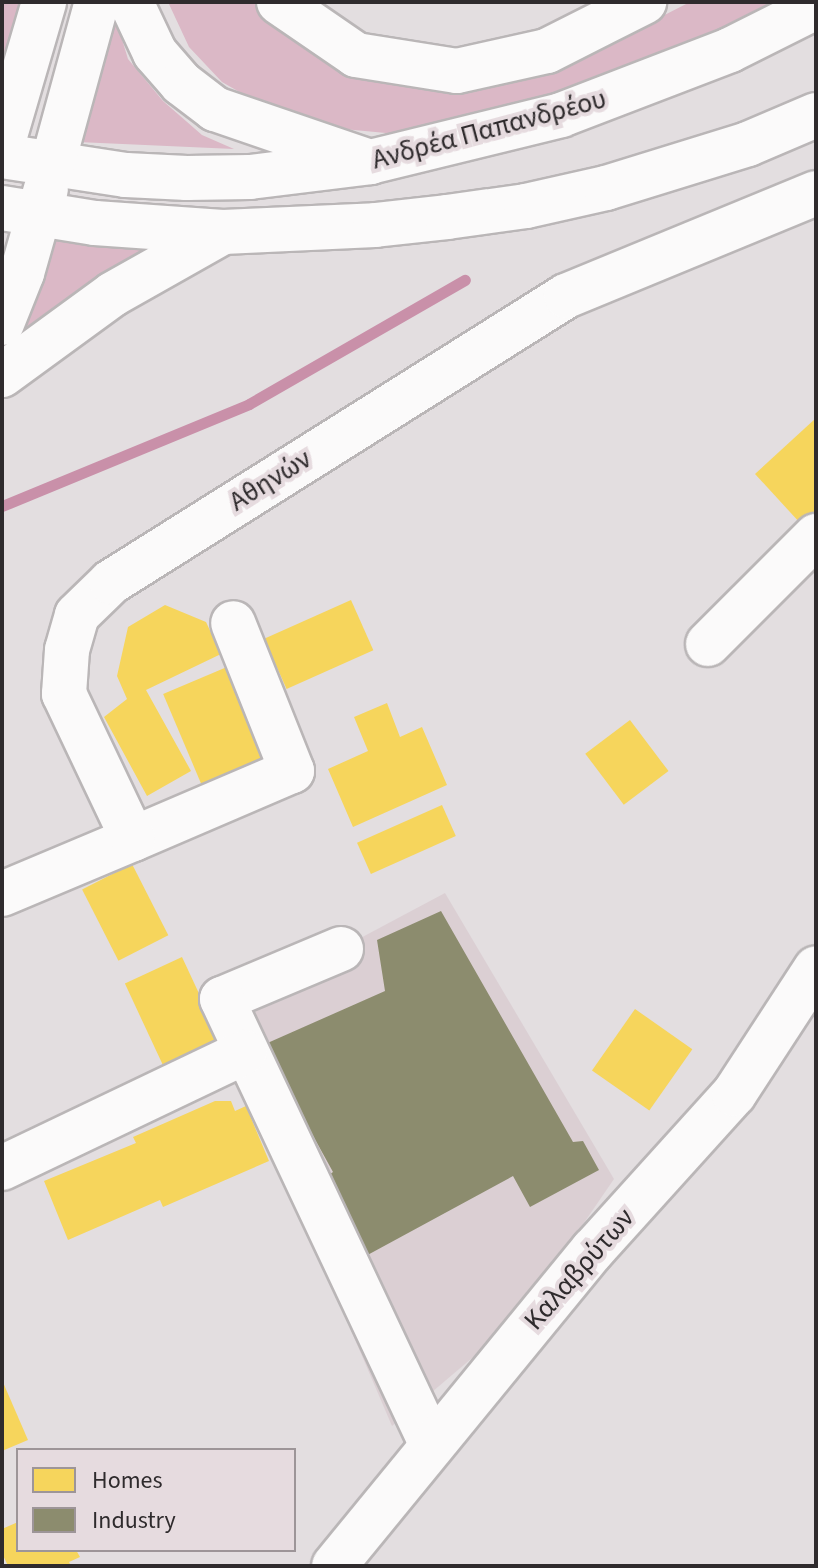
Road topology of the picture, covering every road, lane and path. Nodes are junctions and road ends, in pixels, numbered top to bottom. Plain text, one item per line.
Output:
1 (44, 2) edge
2 (97, 2) edge
3 (131, 2) edge
4 (279, 2) edge
5 (644, 2) edge
6 (816, 7) edge
7 (816, 115) edge
8 (2, 146) edge
9 (2, 156) edge
10 (370, 162) junction
11 (52, 166) junction
12 (816, 193) edge
13 (20, 211) edge
14 (223, 232) junction
15 (2, 323) edge
16 (2, 375) edge
17 (816, 536) edge
18 (233, 623) dead end
19 (708, 644) dead end
20 (133, 839) junction
21 (2, 894) edge
22 (341, 949) dead end
23 (816, 968) edge
24 (245, 1052) junction
25 (2, 1168) edge
26 (431, 1444) junction
27 (334, 1566) edge

1 - 8 main road
2 - 11 main road
3 - 10 main road
4 - 5 main road
6 - 10 main road, Ανδρέα Παπανδρέου
7 - 14 main road
9 - 11 main road, Ανδρέα Παπανδρέου
10 - 11 main road, Ανδρέα Παπανδρέου
11 - 13 main road
12 - 20 main road, Αθηνών
13 - 14 main road
13 - 15 main road
14 - 16 main road
17 - 19 main road
18 - 20 main road
20 - 21 main road
22 - 24 main road
23 - 26 main road, Καλαβρύτων
24 - 25 main road
24 - 26 main road
26 - 27 main road, Καλαβρύτων

